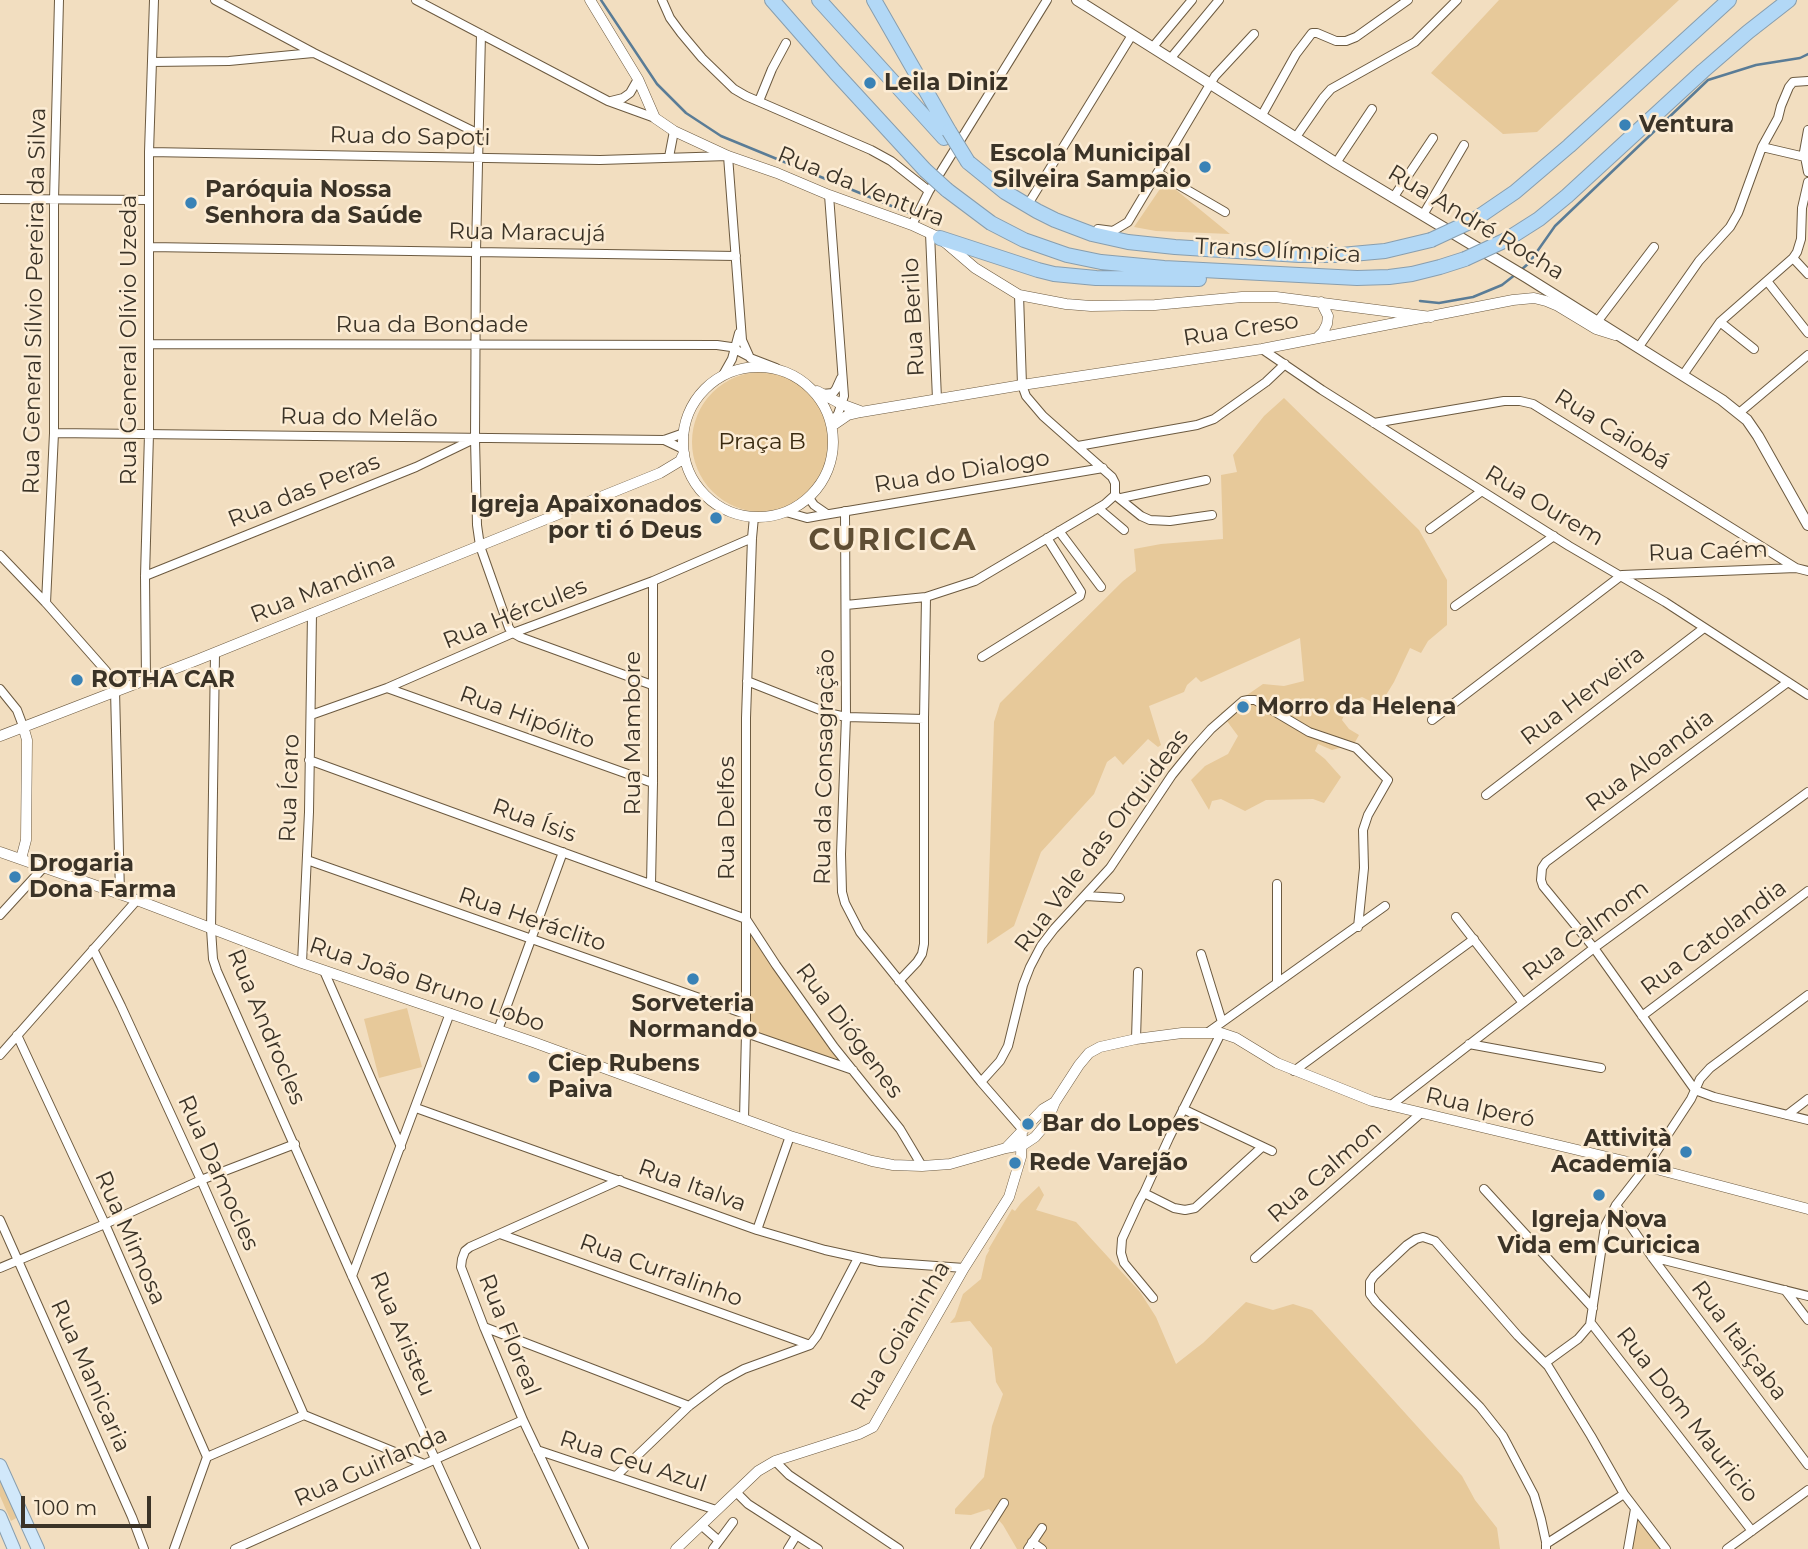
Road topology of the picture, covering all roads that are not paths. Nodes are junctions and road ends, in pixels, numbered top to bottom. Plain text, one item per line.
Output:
1 (59, 0) edge
2 (154, 0) edge
3 (215, 0) edge
4 (416, 0) edge
5 (590, 0) edge
6 (662, 0) edge
7 (772, 0) edge
8 (819, 0) edge
9 (874, 0) edge
10 (1047, 0) edge
11 (1077, 0) edge
12 (1192, 0) edge
13 (1219, 0) edge
14 (1408, 0) edge
15 (1457, 0) edge
16 (1729, 0) edge
17 (1789, 0) edge
18 (481, 34) junction
19 (1254, 34) dead end
20 (1132, 35) junction
21 (786, 43) dead end
22 (1152, 48) junction
23 (314, 53) junction
24 (1170, 59) junction
25 (152, 62) junction
26 (638, 79) junction
27 (1808, 81) edge
28 (1211, 84) junction
29 (608, 101) junction
30 (759, 101) junction
31 (1371, 109) dead end
32 (1262, 115) junction
33 (655, 118) junction
34 (1808, 130) edge
35 (674, 131) junction
36 (480, 134) junction
37 (947, 134) junction
38 (1296, 137) junction
39 (1433, 138) dead end
40 (1464, 145) dead end
41 (1762, 147) junction
42 (149, 152) junction
43 (728, 156) junction
44 (669, 157) junction
45 (1805, 157) junction
46 (480, 158) junction
47 (1336, 163) junction
48 (1808, 172) edge
49 (1158, 173) junction
50 (1808, 182) edge
51 (929, 191) junction
52 (1019, 194) dead end
53 (829, 195) junction
54 (1393, 198) junction
55 (0, 199) edge
56 (54, 200) junction
57 (149, 200) junction
58 (1030, 201) junction
59 (1225, 212) dead end
60 (1423, 215) junction
61 (912, 225) junction
62 (1805, 231) edge
63 (935, 236) junction
64 (149, 247) junction
65 (1654, 247) dead end
66 (476, 251) junction
67 (736, 256) junction
68 (1793, 258) junction
69 (1808, 274) edge
70 (1285, 275) junction
71 (1767, 281) junction
72 (1019, 295) junction
73 (1321, 303) junction
74 (1431, 317) junction
75 (1597, 322) junction
76 (1720, 322) junction
77 (740, 330) junction
78 (1808, 333) edge
79 (1619, 336) junction
80 (1318, 337) junction
81 (149, 344) junction
82 (475, 345) junction
83 (1638, 348) junction
84 (1262, 349) junction
85 (1754, 349) dead end
86 (734, 354) junction
87 (1808, 355) edge
88 (750, 358) junction
89 (1285, 364) junction
90 (776, 368) junction
91 (723, 375) junction
92 (842, 375) junction
93 (1683, 375) junction
94 (1022, 385) junction
95 (817, 392) junction
96 (937, 399) junction
97 (841, 404) junction
98 (861, 412) junction
99 (1739, 413) junction
100 (1374, 423) junction
101 (832, 424) junction
102 (54, 433) junction
103 (684, 433) junction
104 (149, 434) junction
105 (475, 439) junction
106 (664, 440) junction
107 (1078, 446) junction
108 (684, 451) junction
109 (1103, 468) junction
110 (660, 474) junction
111 (691, 476) junction
112 (1206, 480) dead end
113 (1482, 491) junction
114 (1118, 496) junction
115 (809, 498) junction
116 (1098, 508) junction
117 (845, 511) junction
118 (786, 512) junction
119 (827, 514) junction
120 (1212, 515) dead end
121 (754, 517) junction
122 (1808, 525) edge
123 (1430, 529) dead end
124 (1124, 530) dead end
125 (1059, 531) junction
126 (1554, 536) junction
127 (752, 538) junction
128 (1047, 538) junction
129 (480, 546) junction
130 (734, 547) junction
131 (752, 551) junction
132 (0, 555) edge
133 (1796, 568) junction
134 (1808, 572) edge
135 (1622, 575) junction
136 (145, 576) junction
137 (653, 582) junction
138 (1101, 587) dead end
139 (926, 597) junction
140 (46, 603) junction
141 (846, 605) junction
142 (1455, 606) dead end
143 (312, 613) junction
144 (1704, 628) junction
145 (513, 633) junction
146 (215, 653) junction
147 (982, 657) dead end
148 (146, 680) junction
149 (747, 681) junction
150 (1788, 682) junction
151 (653, 685) junction
152 (387, 688) junction
153 (0, 689) edge
154 (116, 690) junction
155 (1808, 695) edge
156 (311, 715) junction
157 (846, 717) junction
158 (924, 719) junction
159 (1432, 720) dead end
160 (23, 726) junction
161 (0, 736) edge
162 (309, 760) junction
163 (653, 783) junction
164 (1808, 793) edge
165 (1486, 795) dead end
166 (0, 852) edge
167 (563, 852) junction
168 (21, 859) junction
169 (307, 860) junction
170 (43, 868) junction
171 (651, 884) junction
172 (1277, 884) dead end
173 (1808, 891) edge
174 (120, 894) junction
175 (1086, 896) junction
176 (1120, 898) dead end
177 (137, 900) junction
178 (1385, 906) dead end
179 (0, 915) edge
180 (1456, 917) dead end
181 (746, 919) junction
182 (1358, 927) junction
183 (211, 929) junction
184 (1474, 939) junction
185 (531, 940) junction
186 (1594, 948) junction
187 (93, 949) junction
188 (1201, 954) dead end
189 (302, 963) junction
190 (324, 971) junction
191 (1138, 972) dead end
192 (900, 981) junction
193 (1277, 983) junction
194 (1808, 995) edge
195 (1522, 1003) junction
196 (450, 1013) junction
197 (745, 1014) junction
198 (1643, 1016) junction
199 (1222, 1028) junction
200 (498, 1030) junction
201 (746, 1033) junction
202 (17, 1035) junction
203 (1136, 1039) junction
204 (1469, 1044) junction
205 (0, 1055) edge
206 (1601, 1068) dead end
207 (853, 1070) junction
208 (1294, 1071) junction
209 (981, 1082) junction
210 (1695, 1090) junction
211 (1808, 1099) edge
212 (1055, 1102) junction
213 (1390, 1106) junction
214 (416, 1108) junction
215 (1183, 1109) junction
216 (1420, 1114) junction
217 (1787, 1115) junction
218 (744, 1119) junction
219 (1808, 1120) edge
220 (1022, 1129) junction
221 (790, 1136) junction
222 (295, 1144) junction
223 (1023, 1145) junction
224 (401, 1146) junction
225 (1262, 1147) junction
226 (1006, 1148) junction
227 (1272, 1151) dead end
228 (922, 1166) junction
229 (1646, 1166) junction
230 (201, 1180) junction
231 (620, 1180) junction
232 (1484, 1189) dead end
233 (1144, 1193) junction
234 (1616, 1205) junction
235 (1808, 1209) edge
236 (0, 1220) edge
237 (105, 1224) junction
238 (757, 1230) junction
239 (500, 1234) junction
240 (1652, 1257) junction
241 (858, 1258) junction
242 (1255, 1258) dead end
243 (17, 1261) junction
244 (0, 1268) edge
245 (964, 1268) junction
246 (352, 1276) junction
247 (1785, 1290) junction
248 (1808, 1296) edge
249 (1153, 1298) dead end
250 (1592, 1308) junction
251 (1808, 1320) edge
252 (1591, 1323) junction
253 (484, 1327) junction
254 (810, 1345) junction
255 (1545, 1363) junction
256 (690, 1406) junction
257 (304, 1415) junction
258 (523, 1420) junction
259 (537, 1450) junction
260 (207, 1457) junction
261 (436, 1459) junction
262 (775, 1461) junction
263 (424, 1464) junction
264 (0, 1465) edge
265 (1808, 1465) edge
266 (616, 1476) junction
267 (1808, 1490) edge
268 (736, 1492) junction
269 (1623, 1494) junction
270 (1004, 1503) dead end
271 (1635, 1509) junction
272 (716, 1510) junction
273 (0, 1516) edge
274 (733, 1522) dead end
275 (701, 1525) junction
276 (1042, 1528) dead end
277 (1752, 1531) junction
278 (796, 1536) junction
279 (718, 1540) junction
280 (1030, 1546) edge
281 (247, 1547) edge
282 (1546, 1547) edge
283 (14, 1549) edge
284 (38, 1549) edge
285 (144, 1549) edge
286 (174, 1549) edge
287 (235, 1549) edge
288 (476, 1549) edge
289 (584, 1549) edge
290 (676, 1549) edge
291 (713, 1549) edge
292 (788, 1549) edge
293 (818, 1549) edge
294 (899, 1549) edge
295 (975, 1549) edge
296 (1042, 1549) edge
297 (1628, 1549) edge
298 (1666, 1549) edge
299 (1727, 1549) edge

1 - 56 street, Rua General Sílvio Pereira da Silva
2 - 25 street, Rua General Olívio Uzeda
3 - 23 street
4 - 18 street
5 - 26 street
6 - 30 street
7 - 70 highway, TransOlímpica, bridge
8 - 37 highway, TransOlímpica
9 - 37 highway
10 - 51 street
11 - 20 main road, Rua André Rocha
12 - 22 street
13 - 24 street
14 - 32 street
15 - 38 street
16 - 37 highway, TransOlímpica, bridge
17 - 70 highway, TransOlímpica, bridge
18 - 29 street
18 - 36 street
19 - 28 street
20 - 22 main road, Rua André Rocha
20 - 58 street
21 - 30 street
22 - 24 main road, Rua André Rocha
23 - 25 street
23 - 36 street
24 - 28 main road, Rua André Rocha
25 - 42 street, Rua General Olívio Uzeda
26 - 29 street
26 - 33 street
27 - 41 street
28 - 32 main road, Rua André Rocha
28 - 49 street
29 - 33 street
30 - 51 street
31 - 47 street
32 - 38 main road, Rua André Rocha
33 - 35 street, Rua da Ventura
34 - 45 street
35 - 43 street, Rua da Ventura
35 - 44 street
36 - 46 street
38 - 47 main road, Rua André Rocha
39 - 54 street
40 - 60 street
41 - 45 street
41 - 83 street
42 - 46 street, Rua do Sapoti
42 - 57 street, Rua General Olívio Uzeda
43 - 44 street, Rua do Sapoti
43 - 53 street, Rua da Ventura
43 - 67 street
44 - 46 street, Rua do Sapoti
45 - 48 street
46 - 66 street
47 - 54 main road, Rua André Rocha
49 - 58 street
49 - 59 street
50 - 62 street
51 - 61 street
52 - 58 street
53 - 61 street, Rua da Ventura
53 - 92 street
54 - 60 main road, Rua André Rocha
55 - 56 street
56 - 57 street
56 - 102 street, Rua General Sílvio Pereira da Silva
57 - 64 street, Rua General Olívio Uzeda
60 - 75 main road, Rua André Rocha
61 - 63 street, Rua da Ventura
62 - 68 street
63 - 70 highway
63 - 72 street, Rua da Ventura
63 - 96 street, Rua Berilo
64 - 66 street, Rua Maracujá
64 - 81 street, Rua General Olívio Uzeda
65 - 75 street
66 - 67 street, Rua Maracujá
66 - 82 street
67 - 77 street
68 - 69 street
68 - 71 street
71 - 76 street
71 - 78 street
72 - 73 street, Rua da Ventura
72 - 94 street
73 - 74 street, Rua da Ventura
73 - 80 street
74 - 79 street, Rua Creso
74 - 80 street, Rua Creso
75 - 79 main road, Rua André Rocha
76 - 85 street
76 - 93 street
77 - 86 street
77 - 88 street
79 - 83 main road, Rua André Rocha
80 - 84 street, Rua Creso
81 - 82 street, Rua da Bondade
81 - 104 street, Rua General Olívio Uzeda
82 - 86 street, Rua da Bondade
82 - 105 street
83 - 93 main road, Rua André Rocha
84 - 89 street, Rua Ourem
84 - 94 street, Rua Creso
86 - 88 street, Rua da Bondade
86 - 91 street
87 - 99 street
88 - 90 street, Rua da Bondade
89 - 100 street, Rua Ourem
89 - 107 street
90 - 91 street
90 - 95 street
91 - 103 street
92 - 95 street
92 - 97 street
93 - 99 main road, Rua André Rocha
94 - 96 street, Rua Creso
94 - 107 street
95 - 97 street
95 - 101 street
96 - 98 street, Rua Creso
97 - 98 street
97 - 101 street
98 - 101 street, Rua Creso
99 - 122 main road, Rua André Rocha
100 - 113 street, Rua Ourem
100 - 133 street, Rua Caiobá
101 - 115 street
102 - 104 street, Rua do Melão
102 - 140 street, Rua General Sílvio Pereira da Silva
103 - 106 street, Rua do Melão
103 - 108 street
104 - 105 street, Rua do Melão
104 - 136 street, Rua General Olívio Uzeda
105 - 106 street, Rua do Melão
105 - 129 street
105 - 136 street, Rua das Peras
106 - 108 street, Rua do Melão
107 - 109 street
108 - 110 street, Rua Mandina
108 - 111 street
109 - 114 street
109 - 117 street, Rua do Dialogo
110 - 111 street, Rua Mandina
110 - 129 street, Rua Mandina
111 - 121 street
112 - 114 street
113 - 123 street
113 - 126 street, Rua Ourem
114 - 116 street
114 - 120 street
115 - 118 street
115 - 119 street
116 - 124 street
116 - 125 street
117 - 119 street, Rua do Dialogo
117 - 141 street, Rua da Consagração
118 - 119 street, Rua do Dialogo
118 - 121 street
121 - 127 street, Rua Delfos
125 - 128 street
125 - 138 street
126 - 135 street, Rua Ourem
126 - 142 street
127 - 130 street, Rua Hércules
127 - 131 street, Rua Delfos
128 - 139 street
128 - 147 street
129 - 143 street, Rua Mandina
129 - 145 street
130 - 131 street
130 - 137 street, Rua Hércules
131 - 149 street, Rua Delfos
132 - 140 street
133 - 134 street, Rua Caiobá
133 - 135 street, Rua Caém
135 - 144 street, Rua Ourem
135 - 159 street
136 - 148 street, Rua General Olívio Uzeda
137 - 145 street, Rua Hércules
137 - 151 street, Rua Mambore
139 - 141 street
139 - 158 street
140 - 154 street
141 - 157 street, Rua da Consagração
143 - 146 street, Rua Mandina
143 - 156 street, Rua Ícaro
144 - 150 street, Rua Ourem
144 - 165 street, Rua Herveira
145 - 151 street
145 - 152 street, Rua Hércules
146 - 148 street, Rua Mandina
146 - 183 street, Rua Androcles
148 - 154 street, Rua Mandina
149 - 157 street
149 - 181 street, Rua Delfos
150 - 155 street, Rua Ourem
150 - 186 street, Rua Aloandia
151 - 163 street, Rua Mambore
152 - 156 street, Rua Hércules
152 - 163 street, Rua Hipólito
153 - 160 street
154 - 160 street, Rua Mandina
154 - 174 street
156 - 162 street, Rua Ícaro
157 - 158 street
157 - 192 street, Rua da Consagração
158 - 192 street
160 - 161 street, Rua Mandina
160 - 168 street
162 - 167 street, Rua Ísis
162 - 169 street, Rua Ícaro
163 - 171 street, Rua Mambore
164 - 186 street, Rua Calmom
166 - 168 street, Rua João Bruno Lobo
167 - 171 street, Rua Ísis
167 - 185 street
168 - 170 street, Rua João Bruno Lobo
169 - 185 street, Rua Heráclito
169 - 189 street, Rua Ícaro
170 - 174 street, Rua João Bruno Lobo
170 - 179 street
171 - 181 street, Rua Ísis
172 - 193 street
173 - 198 street, Rua Catolandia
174 - 177 street, Rua João Bruno Lobo
175 - 176 street
175 - 182 street, Rua Vale das Orquideas
175 - 209 street, Rua Vale das Orquideas
177 - 183 street, Rua João Bruno Lobo
177 - 187 street
178 - 182 street
180 - 184 street
181 - 197 street, Rua Delfos
181 - 207 street, Rua Diógenes
182 - 193 street
183 - 189 street, Rua João Bruno Lobo
183 - 222 street, Rua Androcles
184 - 195 street
184 - 208 street
185 - 197 street, Rua Heráclito
185 - 200 street
186 - 195 street, Rua Calmom
186 - 198 street
187 - 202 street
187 - 230 street, Rua Damocles
188 - 199 street
189 - 190 street, Rua João Bruno Lobo
190 - 196 street, Rua João Bruno Lobo
190 - 224 street
191 - 203 street
192 - 209 street, Rua da Consagração
193 - 199 street
194 - 210 street
195 - 204 street, Rua Calmom
196 - 200 street, Rua João Bruno Lobo
196 - 214 street, Rua Aristeu
197 - 201 street, Rua Delfos
198 - 210 street
199 - 203 street
199 - 208 street, Rua Iperó
199 - 215 street
200 - 218 street, Rua João Bruno Lobo
201 - 207 street
201 - 218 street, Rua Delfos
202 - 205 street
202 - 237 street, Rua Mimosa
203 - 212 street
204 - 206 street
204 - 213 street, Rua Calmom
207 - 228 street, Rua Diógenes
208 - 213 street, Rua Iperó
209 - 220 street, Rua da Consagração
210 - 217 street
210 - 229 street
211 - 217 street
212 - 220 street
212 - 223 street
213 - 216 street, Rua Iperó
214 - 224 street, Rua Aristeu
214 - 231 street, Rua Italva
215 - 225 street
215 - 233 street
216 - 229 street, Rua Iperó
216 - 242 street, Rua Calmon
217 - 219 street
218 - 221 street, Rua João Bruno Lobo
220 - 223 street, Rua Goianinha
220 - 226 street
221 - 228 street, Rua João Bruno Lobo
221 - 238 street
222 - 230 street
222 - 246 street, Rua Androcles
223 - 226 street, Rua João Bruno Lobo
223 - 245 street, Rua Goianinha
224 - 246 street, Rua Aristeu
225 - 227 street
225 - 233 street
226 - 228 street, Rua João Bruno Lobo
229 - 234 street
229 - 235 street, Rua Iperó
230 - 237 street
230 - 257 street, Rua Damocles
231 - 238 street, Rua Italva
231 - 239 street, Rua Floreal
232 - 250 street
233 - 249 street
234 - 240 street, Rua Itaiçaba
234 - 250 street
236 - 243 street, Rua Manicaria
237 - 243 street
237 - 260 street, Rua Mimosa
238 - 241 street, Rua Italva
239 - 253 street, Rua Floreal
239 - 254 street, Rua Curralinho
240 - 247 street
240 - 265 street, Rua Itaiçaba
241 - 245 street, Rua Italva
241 - 254 street
243 - 244 street
243 - 285 street, Rua Manicaria
245 - 262 street, Rua Goianinha
246 - 261 street, Rua Aristeu
247 - 248 street
247 - 251 street
250 - 252 street
252 - 255 street
252 - 277 street, Rua Dom Mauricio
253 - 256 street
253 - 258 street, Rua Floreal
254 - 256 street
255 - 269 street
255 - 282 street
256 - 266 street
257 - 260 street
257 - 263 street
258 - 259 street, Rua Floreal
258 - 261 street, Rua Guirlanda
259 - 266 street, Rua Ceu Azul
259 - 289 street, Rua Floreal
260 - 286 street
261 - 263 street, Rua Guirlanda
261 - 288 street, Rua Aristeu
262 - 268 street, Rua Goianinha
262 - 294 street
263 - 281 street, Rua Guirlanda
264 - 284 main road
266 - 272 street, Rua Ceu Azul
267 - 277 street
268 - 272 street, Rua Goianinha
268 - 278 street
269 - 271 street
269 - 282 street
270 - 295 street
271 - 297 street
271 - 298 street
272 - 275 street, Rua Goianinha
273 - 283 main road
274 - 279 street
275 - 279 street
275 - 290 street, Rua Goianinha
276 - 280 street
277 - 299 street
278 - 292 street
278 - 293 street
279 - 291 street
280 - 296 street
281 - 287 street, Rua Guirlanda

